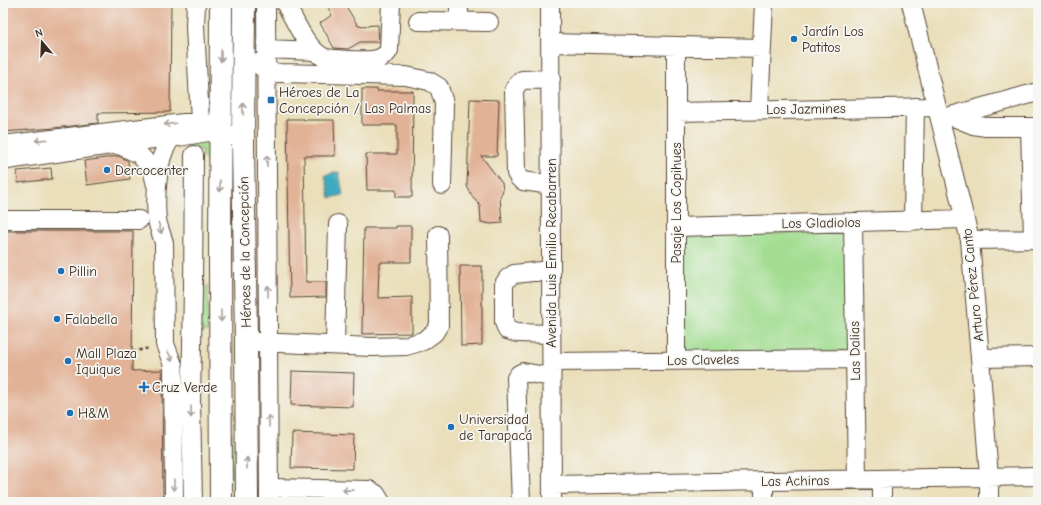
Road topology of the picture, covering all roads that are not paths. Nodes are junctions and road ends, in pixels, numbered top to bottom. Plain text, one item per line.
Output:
1 (196, 3) edge
2 (221, 3) edge
3 (244, 3) edge
4 (266, 3) edge
5 (391, 3) edge
6 (459, 3) edge
7 (550, 3) edge
8 (764, 3) edge
9 (911, 3) edge
10 (287, 7) dead end
11 (418, 21) dead end
12 (459, 22) junction
13 (489, 22) dead end
14 (221, 29) junction
15 (550, 43) junction
16 (676, 46) junction
17 (762, 48) junction
18 (266, 49) junction
19 (244, 51) junction
20 (314, 51) junction
21 (266, 71) junction
22 (550, 79) junction
23 (1038, 92) edge
24 (915, 108) junction
25 (759, 110) junction
26 (676, 112) junction
27 (942, 114) junction
28 (200, 121) junction
29 (1034, 127) edge
30 (221, 130) junction
31 (172, 137) junction
32 (243, 143) junction
33 (116, 144) junction
34 (3, 145) edge
35 (194, 155) dead end
36 (3, 162) edge
37 (442, 185) dead end
38 (551, 185) junction
39 (157, 189) junction
40 (3, 220) edge
41 (139, 220) dead end
42 (965, 220) junction
43 (913, 221) junction
44 (853, 222) junction
45 (338, 224) dead end
46 (676, 227) junction
47 (438, 235) dead end
48 (1036, 239) edge
49 (970, 240) junction
50 (220, 263) junction
51 (551, 270) junction
52 (193, 289) junction
53 (551, 334) junction
54 (246, 341) junction
55 (268, 342) junction
56 (335, 345) junction
57 (1038, 357) edge
58 (980, 358) junction
59 (855, 359) junction
60 (676, 361) junction
61 (552, 369) junction
62 (1038, 476) edge
63 (989, 477) junction
64 (882, 479) junction
65 (857, 480) junction
66 (764, 481) junction
67 (552, 494) edge
68 (269, 495) edge
69 (174, 502) edge
70 (192, 502) edge
71 (222, 502) edge
72 (247, 502) edge
73 (381, 502) edge
74 (521, 502) edge
75 (764, 502) edge
76 (882, 502) edge
77 (989, 502) edge

1 - 28 street
2 - 14 main road, Héroes de la Concepción
3 - 19 main road, Héroes de la Concepción
4 - 18 street, Héroes de la Concepción
5 - 20 street
6 - 12 street
7 - 15 street, Avenida Luis Emilio Recabarren
8 - 17 street
9 - 27 street, Arturo Pérez Canto
10 - 20 street
11 - 12 street
12 - 13 street
14 - 19 main road
14 -> 30 main road, Héroes de la Concepción
15 - 16 street
15 - 22 street, Avenida Luis Emilio Recabarren
16 - 17 street
16 - 26 street, Pasaje Los Copihues
17 - 25 street
18 - 20 street
18 - 21 street, Héroes de la Concepción
19 - 21 street
32 -> 19 main road, Héroes de la Concepción
21 - 37 street
55 -> 21 street, Héroes de la Concepción
22 - 38 street, Avenida Luis Emilio Recabarren
22 - 38 street
23 - 27 street
24 - 25 street, Los Jazmines
24 - 27 street, Los Jazmines
24 - 43 street
25 - 26 street, Los Jazmines
26 - 46 street, Pasaje Los Copihues
27 - 29 street, Los Jazmines
27 - 42 street, Arturo Pérez Canto
28 - 30 street
28 -> 34 street
29 - 48 street
30 - 31 street
30 - 32 street
30 -> 50 main road, Héroes de la Concepción
31 - 33 street
31 - 39 street
32 - 54 main road, Héroes de la Concepción
33 - 36 street
33 - 39 street
35 - 52 street
38 - 51 street, Avenida Luis Emilio Recabarren
39 -> 69 street
40 - 41 street
42 - 43 street, Los Gladiolos
42 - 49 street, Arturo Pérez Canto
43 - 44 street, Los Gladiolos
44 - 46 street, Los Gladiolos
44 - 59 street, Las Dalias
45 - 56 street
46 - 60 street, Pasaje Los Copihues
47 - 56 street
48 - 49 street
49 - 58 street, Arturo Pérez Canto
50 - 52 street
50 -> 71 main road, Héroes de la Concepción
51 - 53 street, Avenida Luis Emilio Recabarren
51 - 53 street
52 -> 70 street
53 - 61 street, Avenida Luis Emilio Recabarren
54 - 55 street
72 -> 54 main road, Héroes de la Concepción
55 - 56 street
68 -> 55 street, Héroes de la Concepción
57 - 58 street
58 - 63 street, Arturo Pérez Canto
59 - 60 street, Los Claveles
59 - 65 street, Las Dalias
60 - 61 street, Los Claveles
61 - 67 street, Avenida Luis Emilio Recabarren
61 - 74 street, Los Claveles
62 - 63 street, Las Achiras
63 - 64 street, Las Achiras
63 - 77 street, Arturo Pérez Canto
64 - 65 street, Las Achiras
64 - 76 street
65 - 66 street, Las Achiras
66 - 67 street, Las Achiras
66 - 75 street
73 -> 68 street

